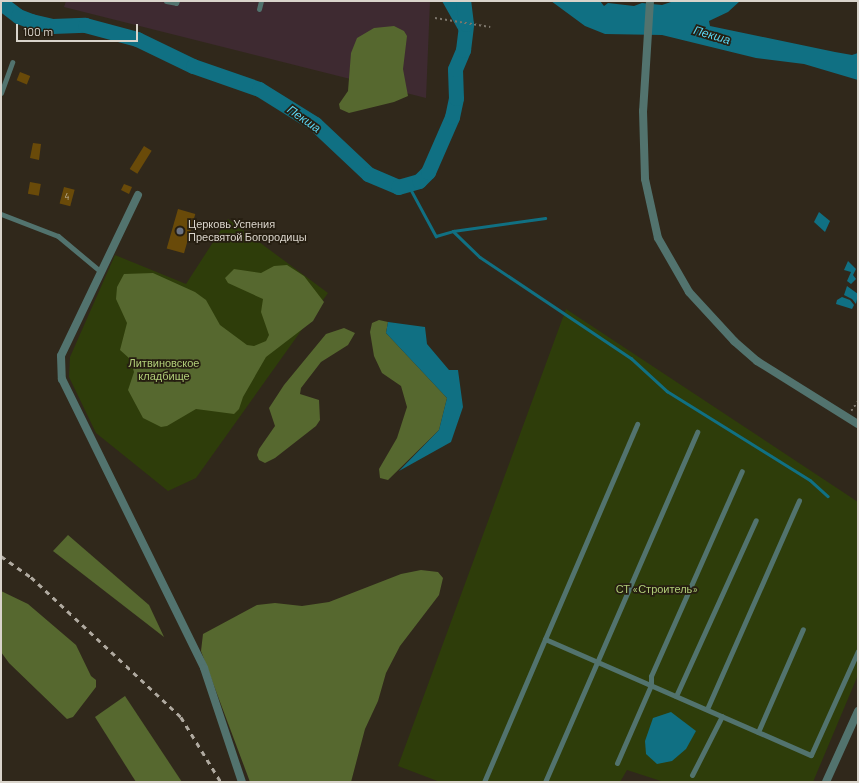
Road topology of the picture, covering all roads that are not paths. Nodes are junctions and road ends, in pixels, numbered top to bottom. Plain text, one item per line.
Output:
1 (166, 1) edge
2 (177, 1) edge
3 (261, 1) edge
4 (650, 1) edge
5 (259, 9) dead end
6 (12, 62) dead end
7 (1, 93) edge
8 (138, 195) dead end
9 (1, 214) edge
10 (101, 272) junction
11 (637, 424) dead end
12 (858, 424) edge
13 (697, 432) dead end
14 (742, 471) dead end
15 (799, 500) dead end
16 (756, 520) dead end
17 (803, 629) dead end
18 (545, 639) junction
19 (858, 651) edge
20 (596, 662) junction
21 (651, 685) junction
22 (676, 696) junction
23 (707, 710) junction
24 (858, 711) edge
25 (722, 716) junction
26 (758, 732) junction
27 (617, 763) dead end
28 (692, 775) dead end
29 (242, 782) edge
30 (484, 782) edge
31 (546, 782) edge
32 (826, 782) edge

1 - 2 lane
3 - 5 lane
4 - 12 street
6 - 7 lane
8 - 10 street
9 - 10 lane
10 - 29 street
11 - 18 lane
13 - 20 lane
14 - 21 lane
15 - 23 lane
16 - 22 lane
17 - 26 lane
18 - 20 lane
18 - 30 lane
19 - 26 lane
20 - 21 lane
20 - 31 lane
21 - 22 lane
21 - 27 lane
22 - 23 lane
23 - 25 lane
24 - 32 street
25 - 26 lane
25 - 28 lane

